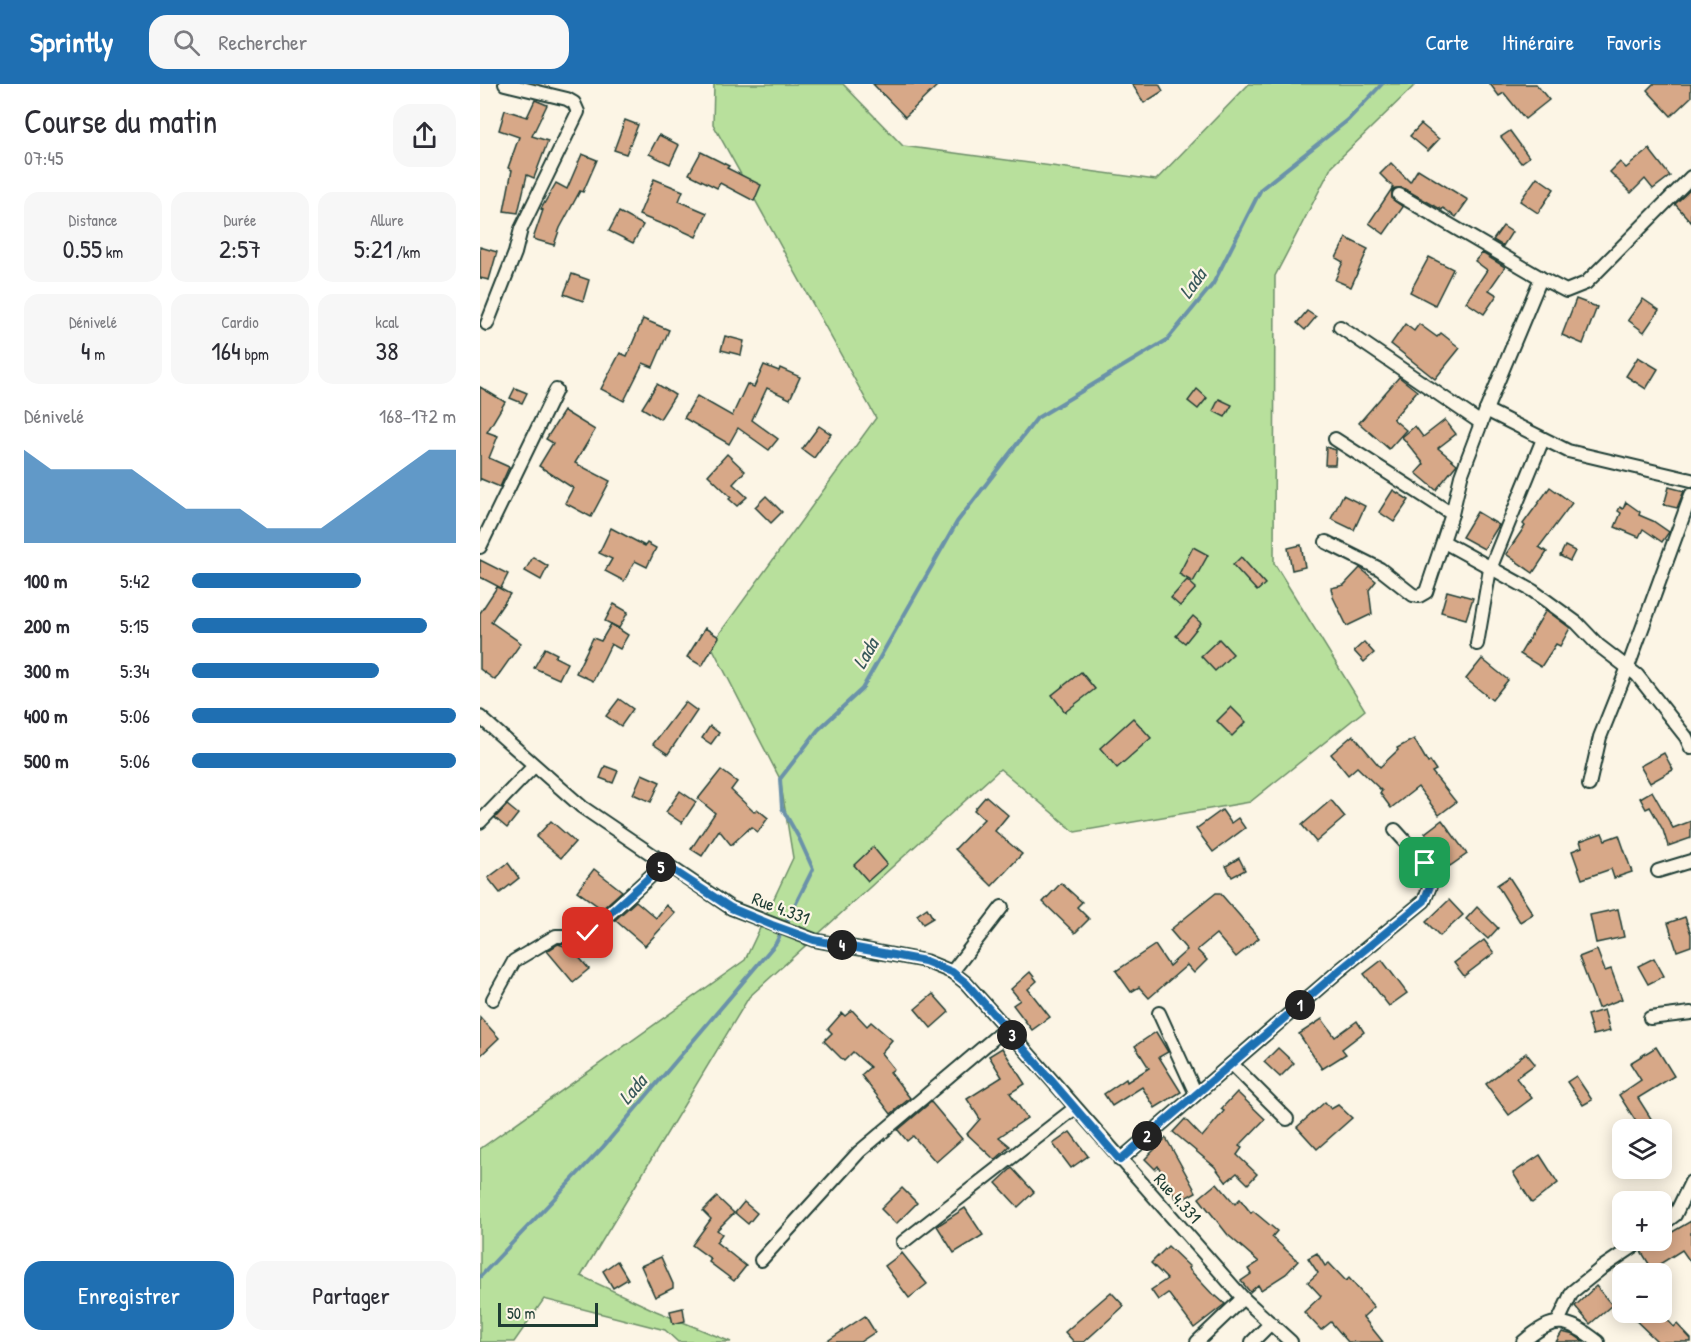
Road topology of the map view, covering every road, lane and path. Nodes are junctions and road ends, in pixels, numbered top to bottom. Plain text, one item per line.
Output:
1 (505, 84) edge
2 (1691, 177) edge
3 (1399, 195) dead end
4 (1541, 278) junction
5 (487, 324) dead end
6 (1340, 327) dead end
7 (556, 390) dead end
8 (1486, 410) junction
9 (1481, 423) junction
10 (1335, 439) dead end
11 (1544, 439) junction
12 (1691, 480) edge
13 (1691, 495) edge
14 (1452, 514) junction
15 (1326, 542) dead end
16 (1444, 542) junction
17 (480, 547) edge
18 (1490, 569) junction
19 (1478, 644) dead end
20 (1628, 667) junction
21 (480, 717) edge
22 (1691, 748) edge
23 (534, 766) junction
24 (1589, 785) dead end
25 (480, 822) edge
26 (1395, 830) dead end
27 (1691, 861) edge
28 (664, 864) junction
29 (1658, 871) dead end
30 (1002, 907) dead end
31 (952, 972) junction
32 (493, 999) dead end
33 (1160, 1013) dead end
34 (1691, 1013) edge
35 (1650, 1018) dead end
36 (1006, 1028) junction
37 (1232, 1064) junction
38 (1196, 1094) junction
39 (1075, 1108) junction
40 (1287, 1119) dead end
41 (1120, 1160) junction
42 (1691, 1182) edge
43 (1672, 1218) edge
44 (903, 1242) dead end
45 (1627, 1251) edge
46 (761, 1260) dead end
47 (1243, 1298) junction
48 (1558, 1322) junction
49 (1271, 1323) junction
50 (1197, 1342) edge
51 (1252, 1342) edge
52 (1291, 1342) edge
53 (1523, 1342) edge
54 (1598, 1342) edge

1 - 5 street
2 - 4 street
3 - 4 street
4 - 8 street
6 - 9 street
7 - 17 street
8 - 9 street
8 - 11 street
9 - 14 street
10 - 14 street
11 - 12 street
11 - 18 street
13 - 20 street
14 - 16 street
15 - 16 street
16 - 18 street
18 - 19 street
18 - 20 street
20 - 22 street
20 - 24 street
21 - 23 street, Rue 4.331
23 - 25 street
23 - 28 street, Rue 4.331
26 - 37 street
27 - 29 street
28 - 31 street, Rue 4.331
28 - 32 street
30 - 31 street
31 - 36 street, Rue 4.331
33 - 38 street
34 - 35 street
36 - 39 street, Rue 4.331
36 - 46 street
37 - 38 street
37 - 40 street
38 - 41 street
39 - 41 street, Rue 4.331
39 - 44 street
41 - 47 street, Rue 4.331
42 - 43 street
45 - 48 street
47 - 49 street, Rue 4.331
47 - 50 street
48 - 53 street
48 - 54 street
49 - 51 street
49 - 52 street, Rue 4.331

